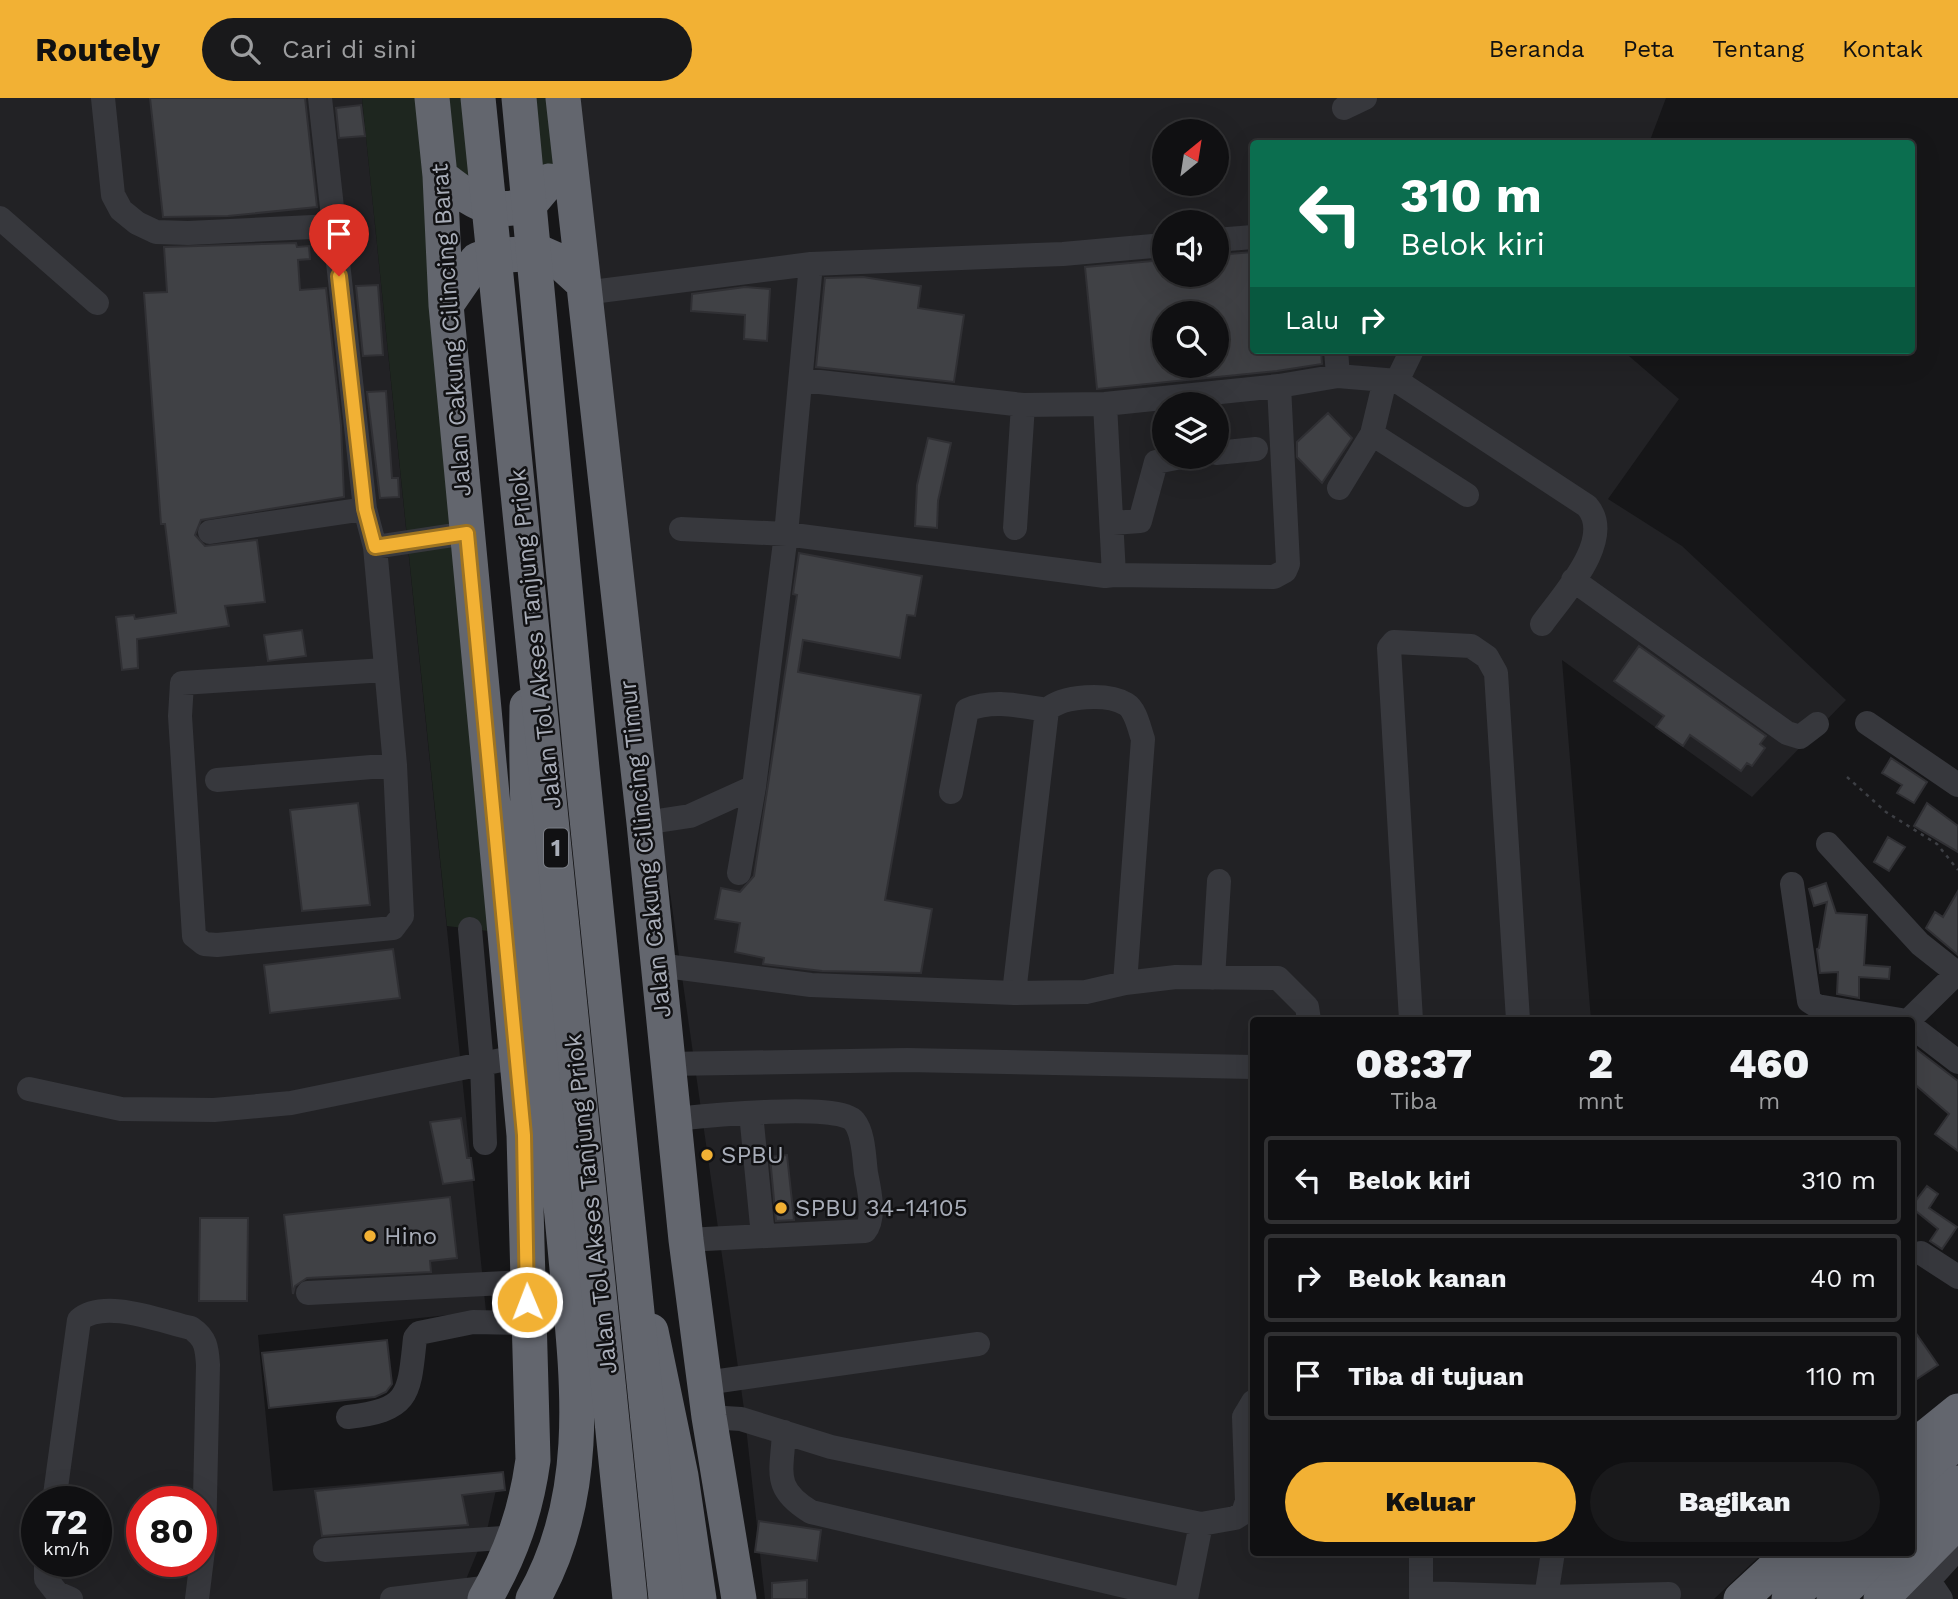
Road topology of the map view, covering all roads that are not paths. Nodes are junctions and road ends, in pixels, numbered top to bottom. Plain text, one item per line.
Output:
1 (103, 98) edge
2 (320, 98) edge
3 (432, 98) edge
4 (478, 98) edge
5 (519, 98) edge
6 (563, 98) edge
7 (568, 156) junction
8 (440, 176) junction
9 (0, 218) edge
10 (334, 226) junction
11 (1250, 237) edge
12 (1229, 239) edge
13 (1152, 246) edge
14 (811, 264) junction
15 (583, 288) junction
16 (97, 303) dead end
17 (446, 305) junction
18 (1336, 354) edge
19 (1409, 354) edge
20 (1338, 376) junction
21 (802, 380) junction
22 (1391, 380) junction
23 (1279, 386) junction
24 (1105, 404) junction
25 (1023, 405) junction
26 (1372, 434) junction
27 (1256, 449) dead end
28 (1229, 452) edge
29 (1154, 469) edge
30 (1339, 488) dead end
31 (1467, 495) dead end
32 (365, 509) junction
33 (1113, 523) junction
34 (1015, 528) dead end
35 (681, 529) dead end
36 (210, 532) dead end
37 (467, 533) junction
38 (786, 534) junction
39 (375, 547) junction
40 (1114, 575) junction
41 (1573, 580) junction
42 (530, 583) junction
43 (1542, 624) dead end
44 (386, 670) junction
45 (1048, 710) junction
46 (1867, 723) dead end
47 (1816, 724) dead end
48 (395, 765) junction
49 (217, 780) dead end
50 (1958, 785) edge
51 (754, 787) junction
52 (951, 792) dead end
53 (644, 823) junction
54 (1828, 844) dead end
55 (739, 873) dead end
56 (1219, 881) dead end
57 (1792, 884) dead end
58 (470, 929) dead end
59 (657, 965) junction
60 (1958, 974) edge
61 (1213, 978) junction
62 (1125, 983) junction
63 (1014, 993) junction
64 (1309, 1017) edge
65 (1411, 1017) edge
66 (1518, 1017) edge
67 (1883, 1017) edge
68 (1912, 1017) edge
69 (1915, 1029) edge
70 (516, 1057) junction
71 (1958, 1062) edge
72 (666, 1064) junction
73 (482, 1065) junction
74 (1250, 1067) edge
75 (29, 1089) dead end
76 (751, 1113) junction
77 (675, 1119) junction
78 (485, 1143) dead end
79 (763, 1236) junction
80 (686, 1240) junction
81 (631, 1246) junction
82 (1921, 1253) dead end
83 (1958, 1277) edge
84 (527, 1282) junction
85 (308, 1293) dead end
86 (528, 1323) junction
87 (978, 1344) dead end
88 (705, 1383) junction
89 (1250, 1407) edge
90 (1958, 1411) edge
91 (348, 1417) dead end
92 (709, 1417) junction
93 (784, 1432) junction
94 (1958, 1440) edge
95 (1915, 1446) edge
96 (1915, 1480) edge
97 (1958, 1483) edge
98 (56, 1486) edge
99 (1915, 1515) edge
100 (1958, 1521) edge
101 (1915, 1523) edge
102 (1201, 1524) junction
103 (516, 1537) junction
104 (1958, 1548) edge
105 (326, 1550) dead end
106 (1421, 1556) edge
107 (1552, 1556) edge
108 (1788, 1556) edge
109 (1835, 1556) edge
110 (1880, 1556) edge
111 (46, 1577) edge
112 (488, 1593) edge
113 (1928, 1593) edge
114 (1669, 1594) dead end
115 (1421, 1596) edge
116 (1546, 1597) edge
117 (71, 1599) edge
118 (197, 1599) edge
119 (392, 1599) edge
120 (533, 1599) edge
121 (630, 1599) edge
122 (666, 1599) edge
123 (699, 1599) edge
124 (739, 1599) edge
125 (1180, 1599) edge
126 (1186, 1599) edge
127 (1741, 1599) edge
128 (1789, 1599) edge
129 (1835, 1599) edge
130 (1881, 1599) edge

1 - 10 street
2 - 10 street
3 - 8 highway, Jalan Cakung Cilincing Barat
4 - 42 highway, Jalan Tol Akses Tanjung Priok / 1, bridge
5 - 81 highway, Jalan Tol Akses Tanjung Priok / 1, bridge
6 - 7 highway, Jalan Cakung Cilincing Timur
7 - 8 highway
7 - 15 highway, Jalan Cakung Cilincing Timur
8 - 17 highway, Jalan Cakung Cilincing Barat
9 - 16 street
10 - 32 street
11 - 12 street
13 - 14 street
14 - 15 street
14 - 21 street
15 - 17 highway
15 - 53 highway, Jalan Cakung Cilincing Timur
17 - 37 highway, Jalan Cakung Cilincing Barat
18 - 20 street
19 - 22 street
20 - 22 street
20 - 23 street
21 - 25 street
21 - 38 street
22 - 26 street
22 - 41 street
23 - 24 street
23 - 40 street
24 - 25 street
24 - 33 street
25 - 34 street
26 - 30 street
26 - 31 street
27 - 28 street
29 - 33 street
32 - 36 street
32 - 39 street
33 - 40 street
35 - 38 street
37 - 39 street
37 - 70 highway, Jalan Cakung Cilincing Barat
38 - 40 street
38 - 51 street
39 - 44 street
41 - 43 street
41 - 47 street
42 - 120 highway, bridge
42 - 121 highway, Jalan Tol Akses Tanjung Priok / 1, bridge
44 - 48 street
44 - 48 street
45 - 52 street
45 - 62 street
45 - 63 street
46 - 50 street
48 - 49 street
51 - 53 street
51 - 55 street
53 - 59 highway, Jalan Cakung Cilincing Timur
54 - 60 street
56 - 61 street
57 - 67 street
58 - 73 street
59 - 63 street
59 - 72 highway, Jalan Cakung Cilincing Timur
60 - 68 street
61 - 62 street
61 - 64 street
62 - 63 street
65 - 66 street
69 - 71 street
70 - 73 street
70 - 84 highway, Jalan Cakung Cilincing Barat
72 - 74 street
72 - 77 highway, Jalan Cakung Cilincing Timur
73 - 75 street
73 - 78 street
76 - 77 street
76 - 79 street
76 - 79 street
77 - 80 highway, Jalan Cakung Cilincing Timur
79 - 80 street
80 - 88 highway, Jalan Cakung Cilincing Timur
81 - 122 highway, Jalan Tol Akses Tanjung Priok / 1, bridge
81 - 123 highway, bridge
82 - 83 street
84 - 85 street
84 - 86 highway, Jalan Cakung Cilincing Barat
86 - 91 street
86 - 103 highway, Jalan Cakung Cilincing Barat
87 - 88 street
88 - 92 highway, Jalan Cakung Cilincing Timur
89 - 102 street
90 - 95 highway
92 - 93 street
92 - 124 highway, Jalan Cakung Cilincing Timur
93 - 102 street
93 - 125 street
94 - 96 highway
97 - 101 highway, bridge
98 - 118 street
99 - 113 street
100 - 130 highway, bridge
102 - 126 street
103 - 105 street
103 - 112 highway, Jalan Cakung Cilincing Barat
104 - 113 street
106 - 115 street
107 - 116 street
108 - 127 highway
109 - 128 highway
110 - 129 highway
111 - 117 street
112 - 119 street
114 - 116 street
115 - 116 street

